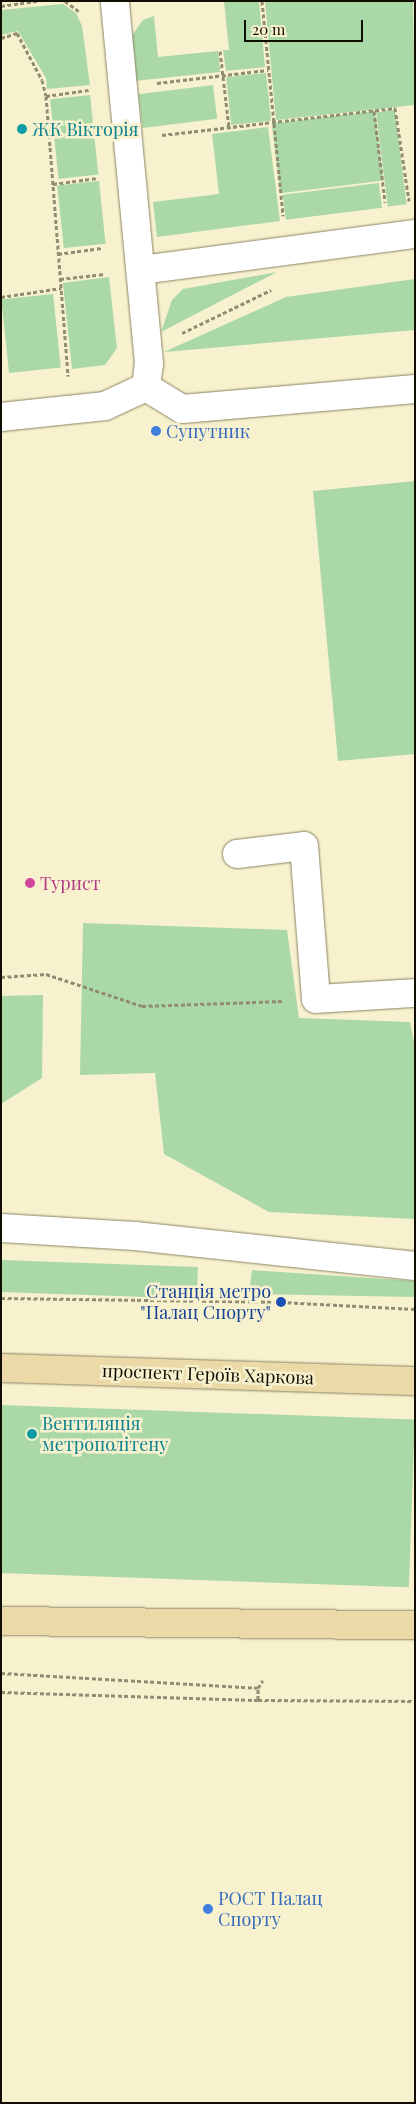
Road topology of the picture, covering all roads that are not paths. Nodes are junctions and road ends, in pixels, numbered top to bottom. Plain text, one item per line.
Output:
1 (115, 1) edge
2 (415, 234) edge
3 (141, 270) junction
4 (146, 387) junction
5 (415, 389) edge
6 (1, 417) edge
7 (237, 854) dead end
8 (415, 993) edge
9 (1, 1228) edge
10 (415, 1266) edge
11 (1, 1368) edge
12 (415, 1381) edge
13 (1, 1621) edge
14 (415, 1625) edge

1 - 3 lane
2 - 3 lane
3 - 4 lane
4 - 5 lane
4 - 6 lane
7 - 8 lane
9 - 10 lane
11 - 12 main road, проспект Героїв Харкова
13 - 14 main road

